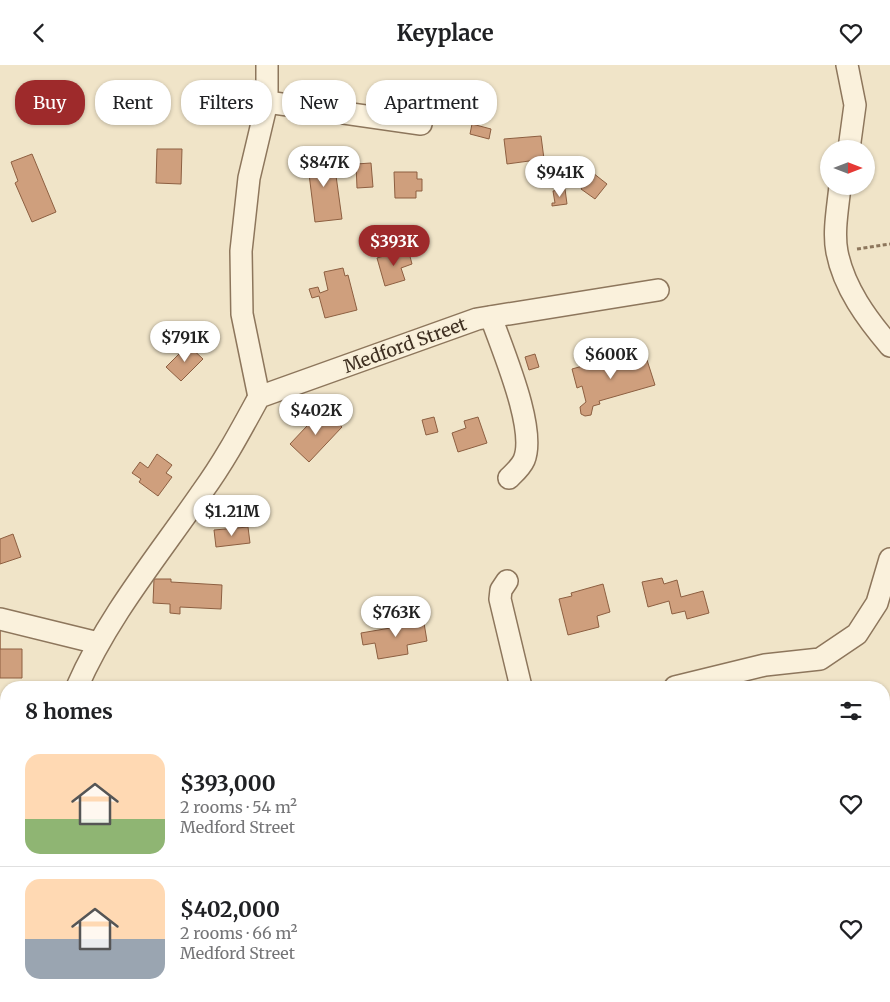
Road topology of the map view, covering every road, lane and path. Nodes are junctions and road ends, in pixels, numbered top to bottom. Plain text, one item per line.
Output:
1 (267, 65) edge
2 (847, 65) edge
3 (267, 80) edge
4 (272, 103) edge
5 (366, 116) edge
6 (262, 125) edge
7 (850, 140) edge
8 (839, 195) edge
9 (890, 244) edge
10 (836, 251) junction
11 (658, 290) dead end
12 (491, 317) junction
13 (890, 346) edge
14 (259, 397) junction
15 (509, 478) dead end
16 (890, 559) edge
17 (507, 581) dead end
18 (0, 619) edge
19 (98, 643) junction
20 (80, 681) edge
21 (520, 681) edge
22 (700, 681) edge

1 - 3 street
2 - 7 street
4 - 5 street
6 - 14 street
8 - 10 street
9 - 10 path
10 - 13 street
11 - 12 street, Medford Street
12 - 14 street, Medford Street
12 - 15 street
14 - 19 street
16 - 22 street
17 - 21 street
18 - 19 street
19 - 20 street

